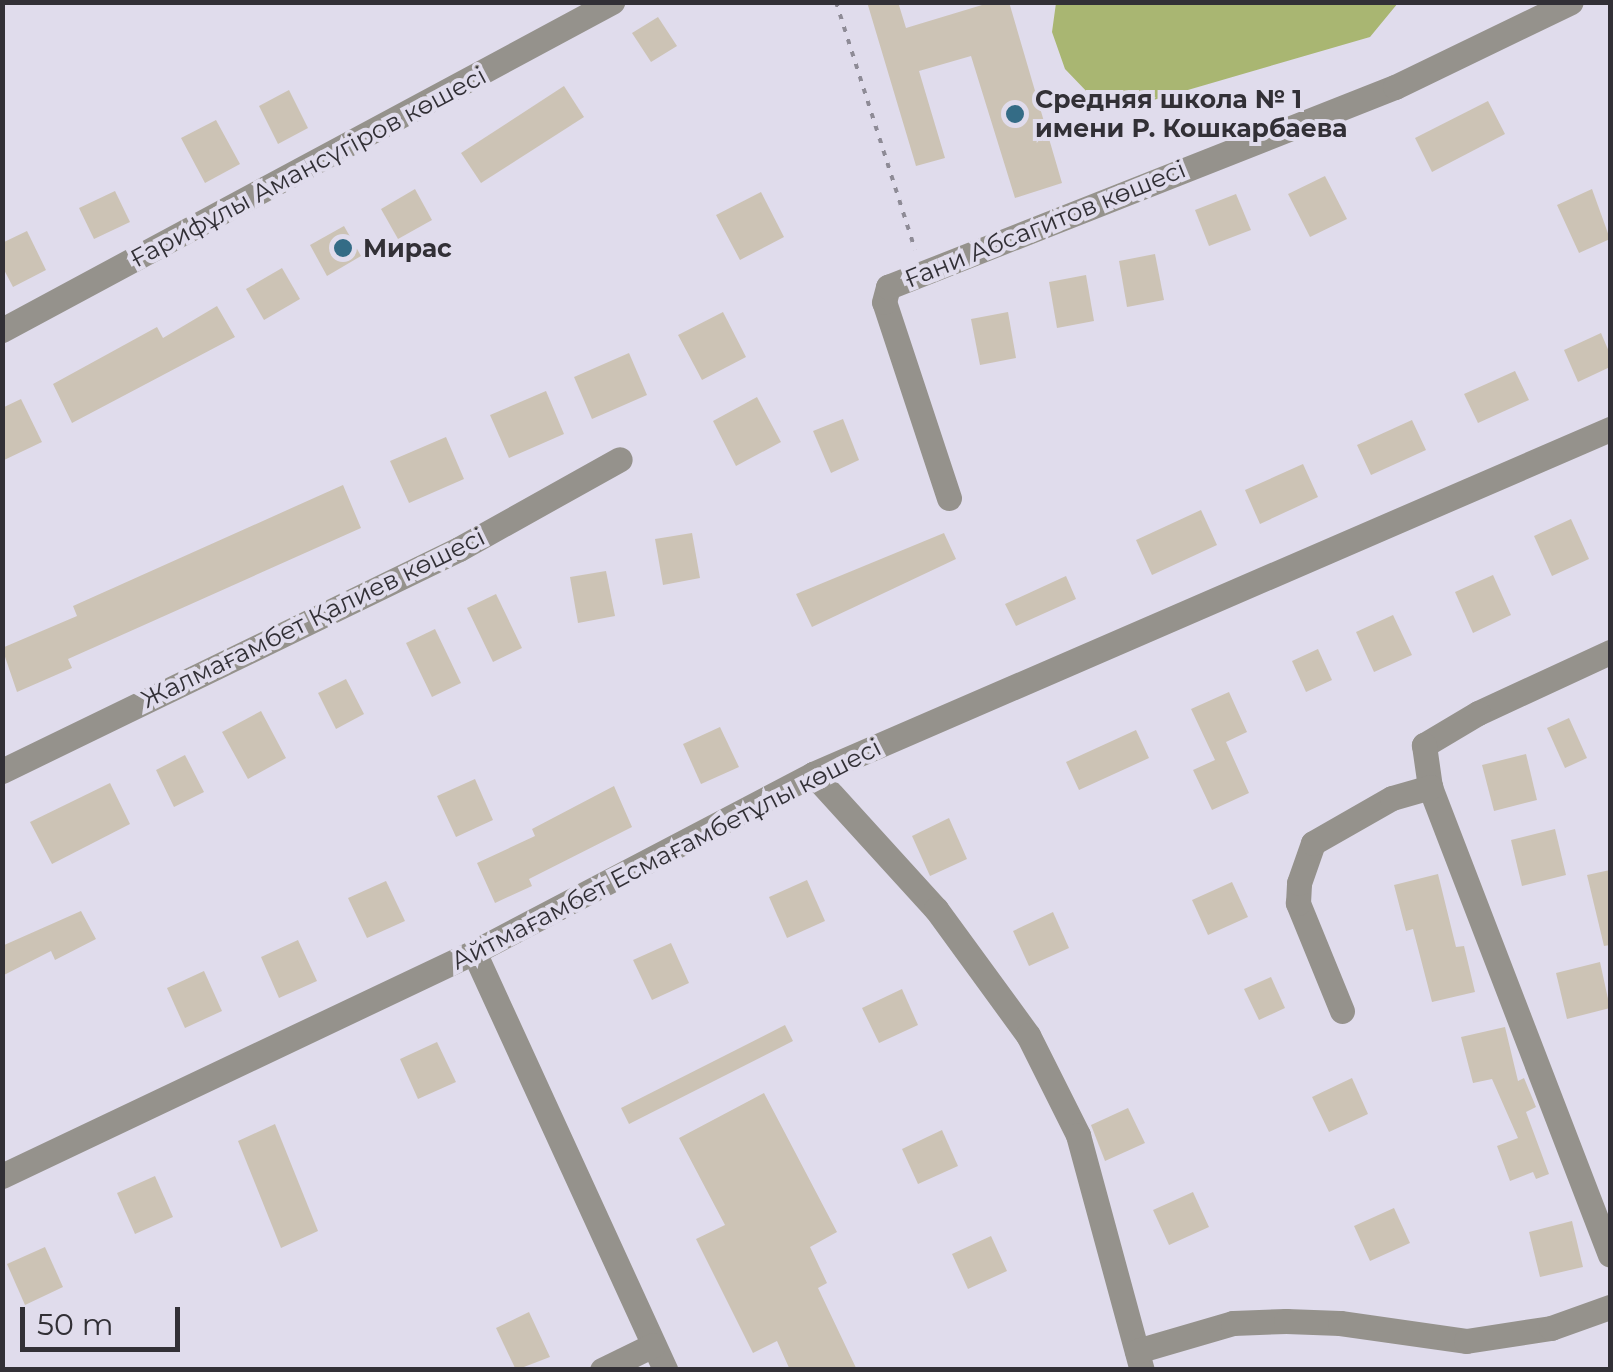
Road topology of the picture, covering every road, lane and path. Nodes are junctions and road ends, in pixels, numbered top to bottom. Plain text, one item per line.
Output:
1 (612, 2) edge
2 (836, 2) edge
3 (1570, 2) edge
4 (922, 272) junction
5 (2, 330) edge
6 (1610, 429) edge
7 (620, 459) dead end
8 (950, 498) dead end
9 (1610, 652) edge
10 (2, 770) edge
11 (814, 774) junction
12 (1430, 788) junction
13 (474, 952) junction
14 (1342, 1011) dead end
15 (2, 1176) edge
16 (1610, 1255) edge
17 (1610, 1307) edge
18 (653, 1345) junction
19 (1139, 1360) edge
20 (602, 1370) edge
21 (665, 1370) edge

1 - 5 street, Ғарифұлы Амансүгіров көшесі
2 - 4 path
3 - 4 street, Ғани Абсагитов көшесі
4 - 8 street, Ғани Абсагитов көшесі
6 - 11 street, Айтмағамбет Есмағамбетұлы көшесі
7 - 10 street, Жалмағамбет Қалиев көшесі
9 - 12 street
11 - 13 street, Айтмағамбет Есмағамбетұлы көшесі
11 - 19 street
12 - 14 street
12 - 16 street
13 - 15 street, Айтмағамбет Есмағамбетұлы көшесі
13 - 18 street
17 - 19 street
18 - 20 street
18 - 21 street

